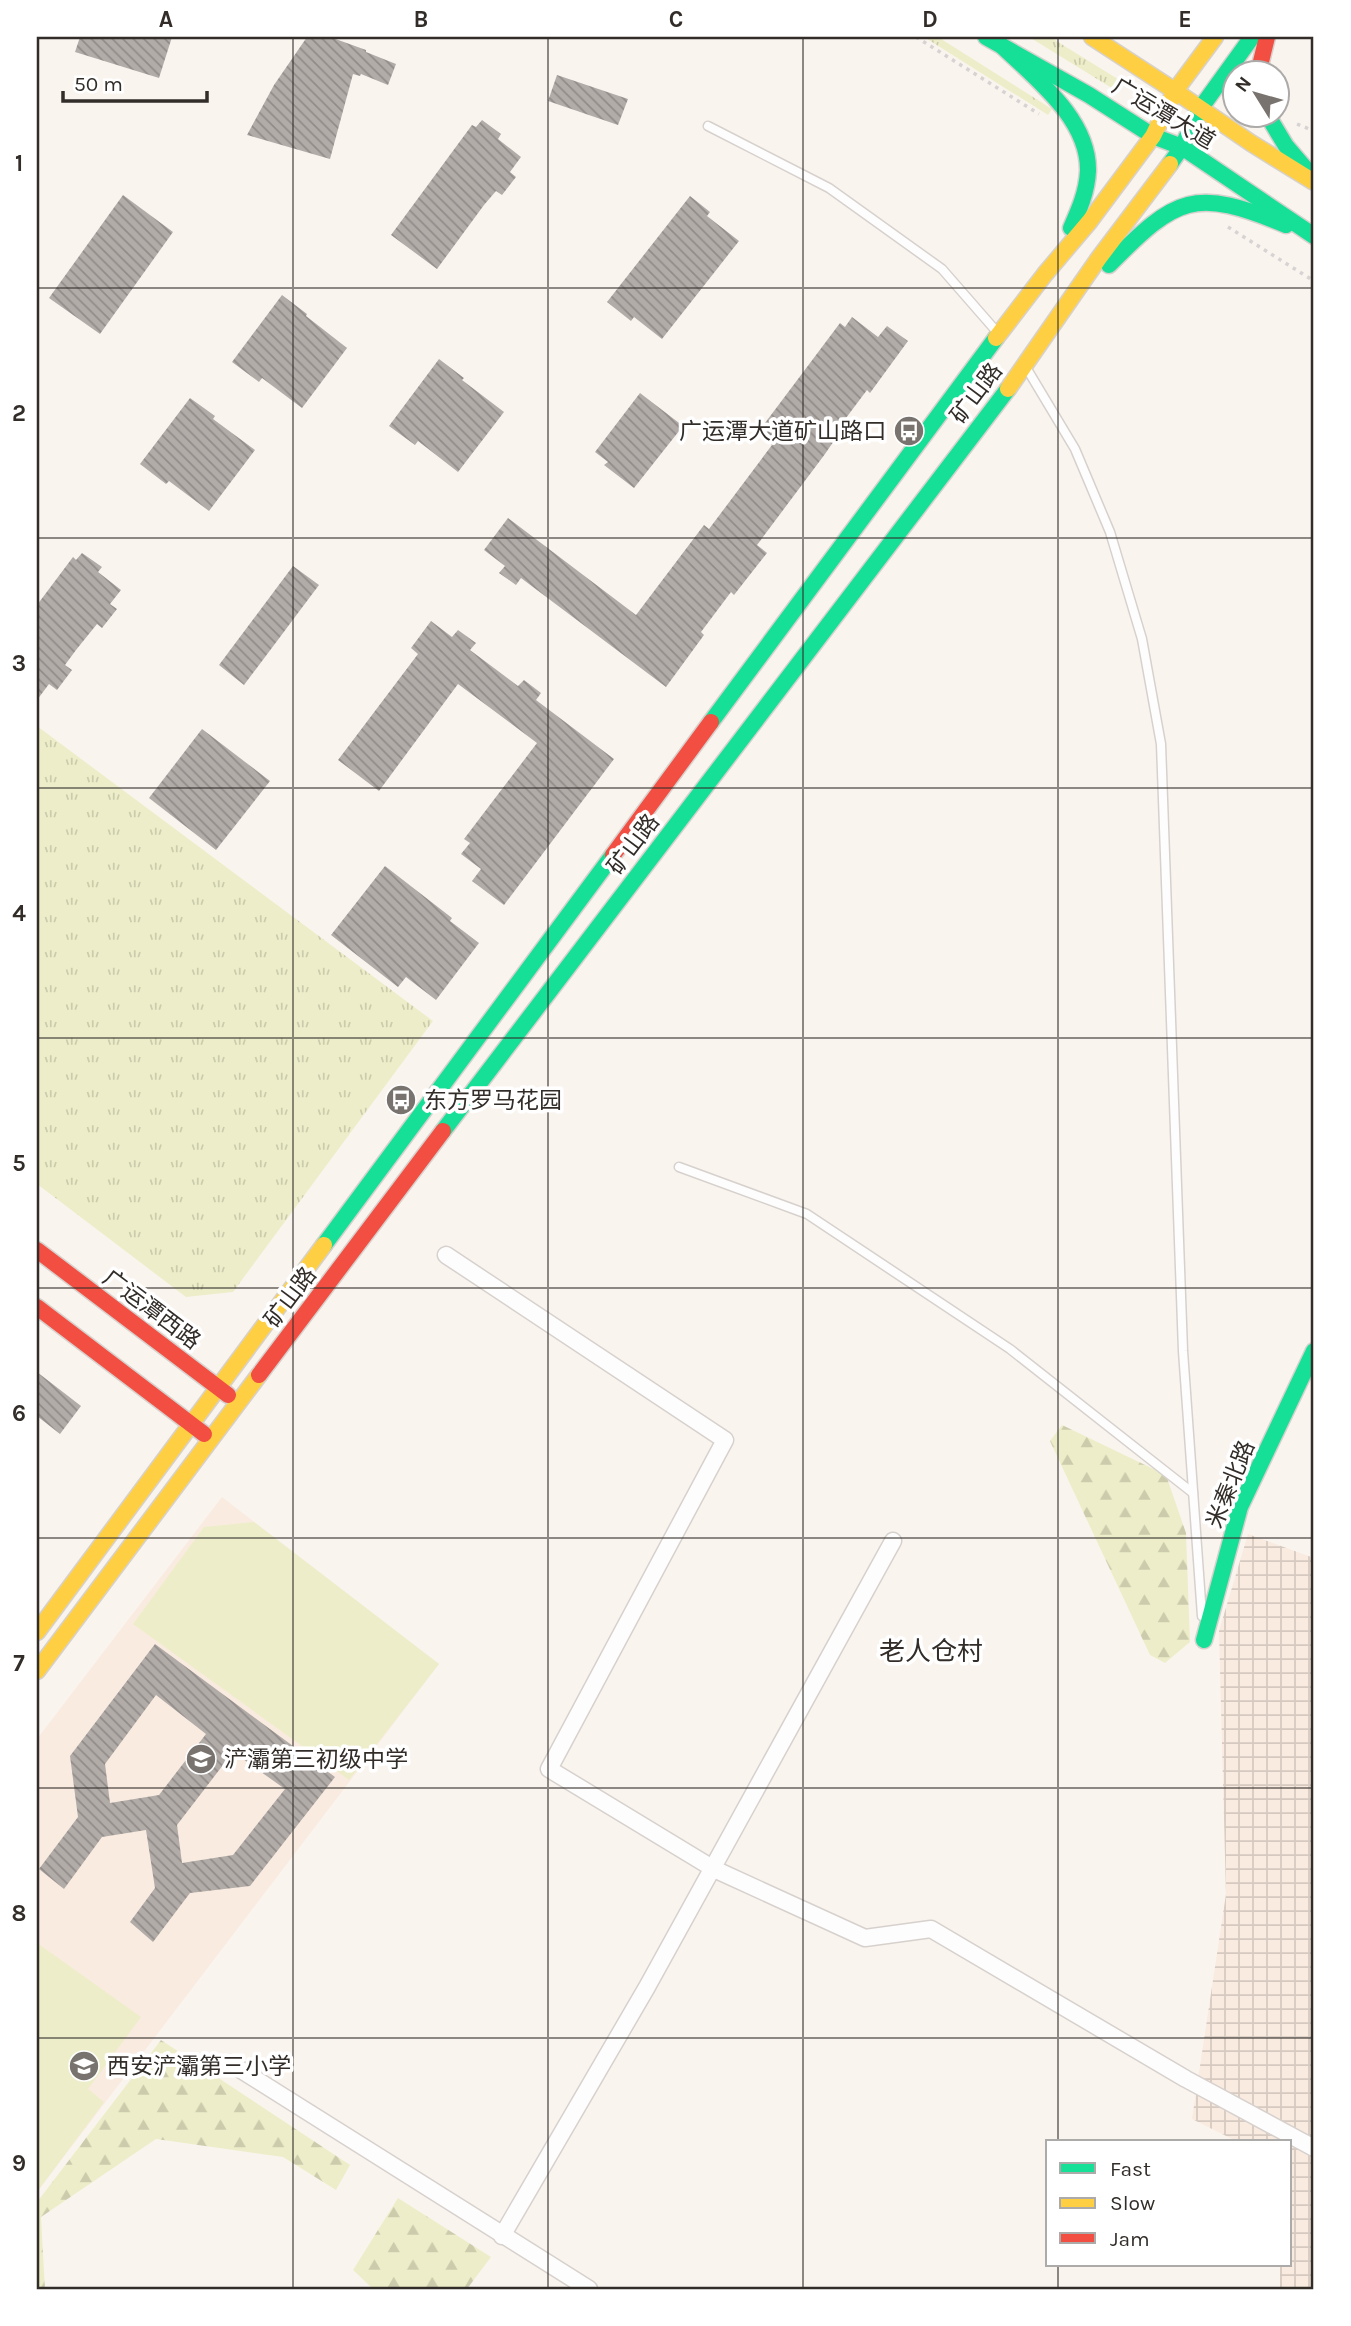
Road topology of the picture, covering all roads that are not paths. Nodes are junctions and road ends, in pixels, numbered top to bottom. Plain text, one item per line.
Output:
1 (986, 37) edge
2 (1092, 37) edge
3 (1215, 37) edge
4 (1252, 37) edge
5 (1267, 37) edge
6 (1002, 46) junction
7 (1261, 60) edge
8 (1175, 91) junction
9 (1200, 109) junction
10 (708, 126) dead end
11 (1275, 130) edge
12 (1153, 136) junction
13 (1182, 147) junction
14 (1314, 180) edge
15 (1314, 237) edge
16 (1045, 274) junction
17 (1065, 310) junction
18 (999, 334) junction
19 (1025, 366) junction
20 (679, 1167) dead end
21 (37, 1250) edge
22 (446, 1255) dead end
23 (37, 1307) edge
24 (1314, 1351) edge
25 (217, 1388) junction
26 (239, 1403) junction
27 (192, 1425) junction
28 (211, 1439) junction
29 (1193, 1493) junction
30 (893, 1541) dead end
31 (37, 1632) edge
32 (1204, 1640) joint
33 (37, 1671) edge
34 (714, 1869) junction
35 (230, 2063) dead end
36 (1314, 2148) edge
37 (502, 2236) junction
38 (589, 2289) edge

1 - 6 main road, 广运潭大道
2 - 8 main road, 广运潭大道
3 - 8 main road, 矿山路
4 - 9 main road, 矿山路
5 - 7 main road
6 - 12 main road, 广运潭大道
6 - 16 main road
8 - 9 main road, 广运潭大道
8 - 12 main road, 矿山路
9 - 13 main road, 矿山路
9 - 14 main road, 广运潭大道
10 - 18 lane
11 - 14 main road
12 - 13 main road, 广运潭大道
12 - 16 main road, 矿山路
13 - 15 main road, 广运潭大道
13 - 17 main road, 矿山路
15 - 17 main road
16 - 18 main road, 矿山路
17 - 19 main road, 矿山路
18 - 25 main road, 矿山路
19 - 26 main road, 矿山路
19 - 29 lane
20 - 29 lane
21 - 25 main road, 广运潭西路
22 - 34 street
23 - 27 main road
24 - 32 main road, 米秦北路
25 - 26 main road, 广运潭西路
25 - 27 main road, 矿山路
26 - 28 main road, 矿山路
27 - 28 main road
27 - 31 main road, 矿山路
28 - 33 main road, 矿山路
29 - 32 lane
30 - 34 street
34 - 36 street
34 - 37 street
35 - 37 street
37 - 38 street

